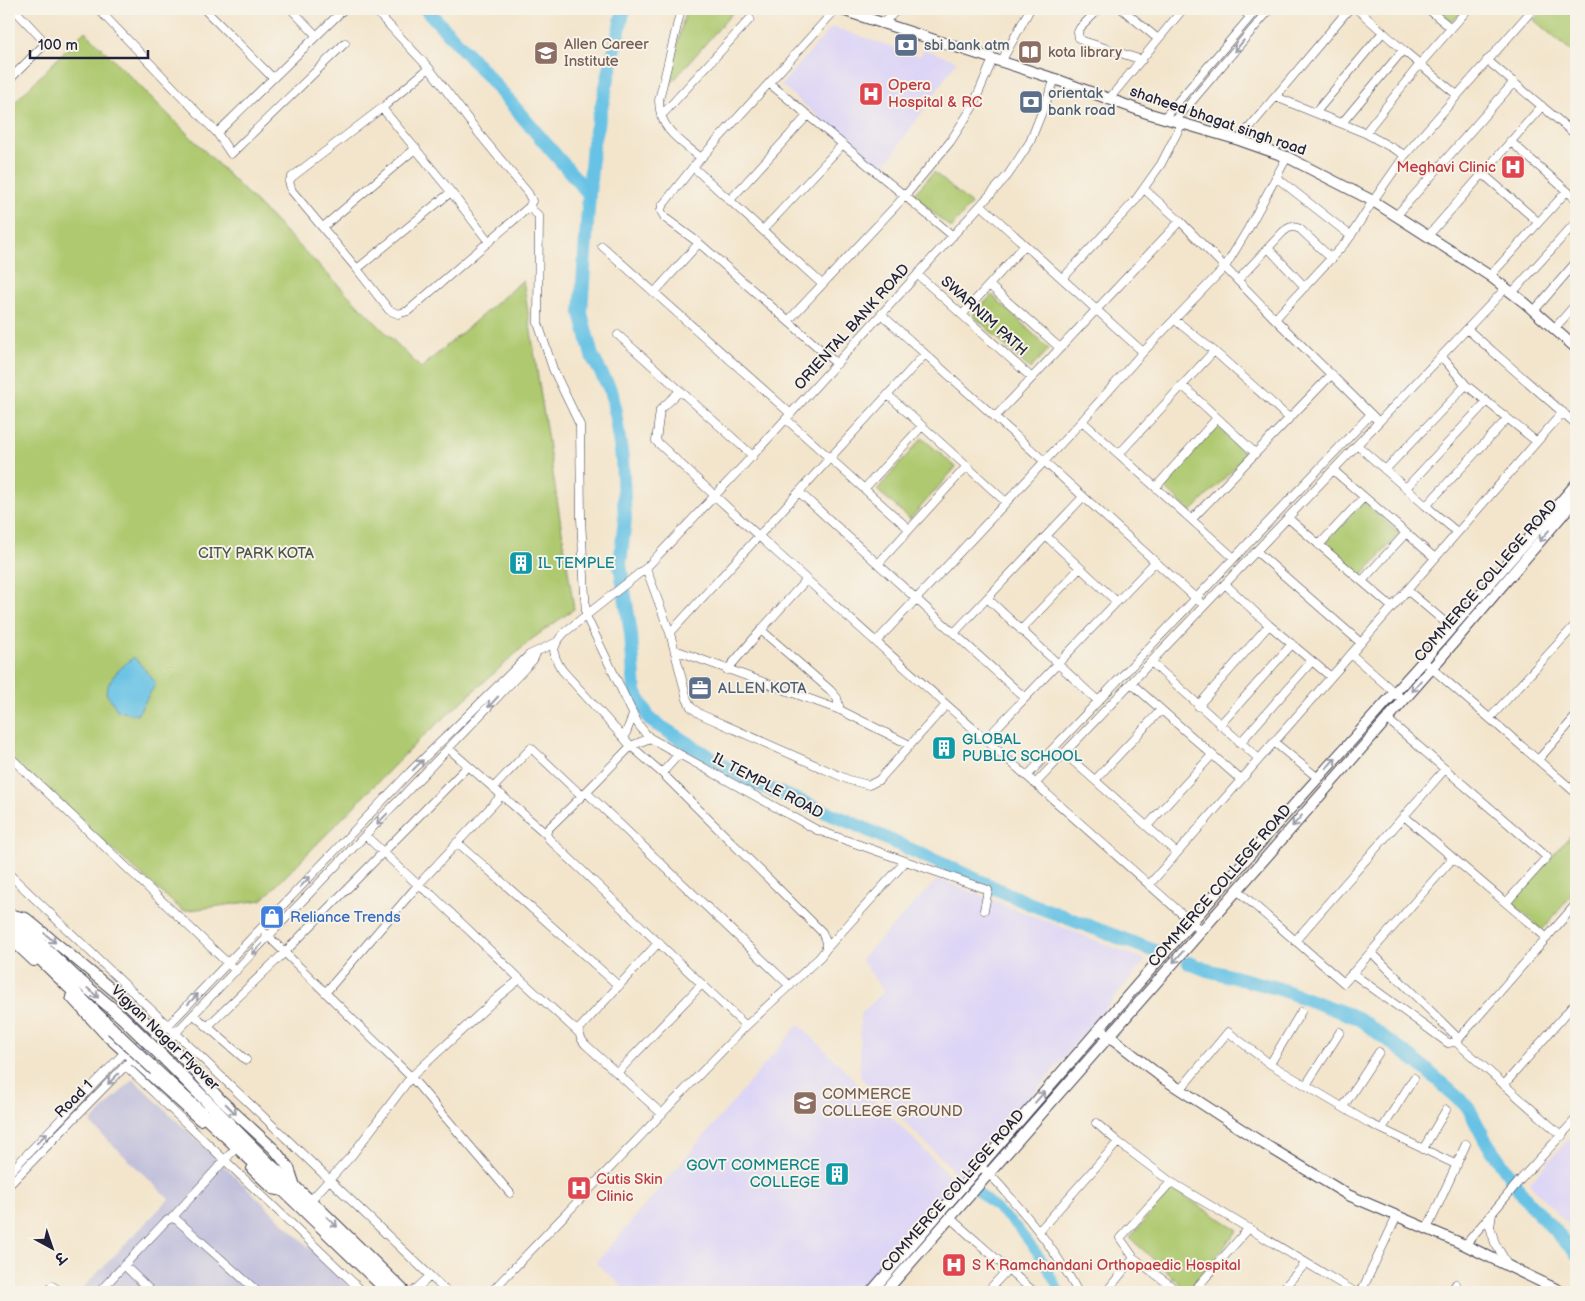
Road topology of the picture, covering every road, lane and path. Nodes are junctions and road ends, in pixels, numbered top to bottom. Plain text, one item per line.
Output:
1 (98, 9) edge
2 (204, 9) edge
3 (291, 9) edge
4 (344, 9) edge
5 (374, 9) edge
6 (681, 9) edge
7 (838, 9) edge
8 (898, 9) edge
9 (1030, 9) edge
10 (1098, 9) edge
11 (1122, 9) edge
12 (1183, 9) edge
13 (1242, 9) edge
14 (1257, 9) edge
15 (1270, 9) edge
16 (1349, 9) edge
17 (1357, 9) edge
18 (1428, 9) edge
19 (1468, 9) edge
20 (1533, 9) edge
21 (18, 10) edge
22 (1250, 17) junction
23 (750, 19) dead end
24 (882, 24) junction
25 (1451, 28) junction
26 (1384, 32) junction
27 (316, 35) junction
28 (1158, 39) junction
29 (344, 43) dead end
30 (1403, 50) junction
31 (997, 60) junction
32 (1142, 60) junction
33 (1487, 60) junction
34 (1420, 64) junction
35 (429, 68) junction
36 (272, 78) junction
37 (9, 80) edge
38 (1055, 80) junction
39 (1514, 82) junction
40 (769, 83) junction
41 (1456, 95) junction
42 (1276, 97) junction
43 (1109, 99) junction
44 (1542, 106) junction
45 (382, 108) junction
46 (1316, 112) junction
47 (808, 115) junction
48 (661, 116) junction
49 (1164, 118) junction
50 (1178, 122) junction
51 (1342, 123) junction
52 (217, 133) junction
53 (1364, 133) junction
54 (1576, 135) edge
55 (1239, 140) junction
56 (1510, 141) junction
57 (843, 144) junction
58 (416, 148) junction
59 (1404, 155) junction
60 (1287, 157) junction
61 (702, 158) junction
62 (693, 167) junction
63 (1482, 174) junction
64 (1276, 177) junction
65 (1144, 189) junction
66 (1567, 191) junction
67 (451, 192) junction
68 (905, 196) junction
69 (1576, 199) edge
70 (730, 200) junction
71 (1372, 201) junction
72 (981, 205) junction
73 (529, 207) junction
74 (1396, 216) junction
75 (1180, 221) junction
76 (1538, 222) junction
77 (1576, 222) edge
78 (323, 228) junction
79 (763, 230) junction
80 (953, 236) junction
81 (1351, 236) junction
82 (1428, 236) junction
83 (489, 242) junction
84 (699, 244) junction
85 (1025, 245) junction
86 (602, 246) dead end
87 (1268, 248) junction
88 (1332, 259) junction
89 (1576, 262) edge
90 (1225, 267) junction
91 (357, 269) junction
92 (918, 275) junction
93 (1490, 276) junction
94 (1063, 278) junction
95 (1238, 280) junction
96 (822, 284) junction
97 (989, 284) junction
98 (1305, 287) junction
99 (1509, 290) junction
100 (654, 293) junction
101 (1576, 304) edge
102 (1096, 309) junction
103 (1534, 311) junction
104 (882, 315) junction
105 (962, 315) junction
106 (1275, 319) junction
107 (1175, 320) junction
108 (788, 321) junction
109 (1467, 329) junction
110 (1554, 329) junction
111 (618, 335) dead end
112 (1576, 346) edge
113 (1060, 348) junction
114 (1214, 351) junction
115 (1143, 352) junction
116 (925, 354) junction
117 (1442, 357) junction
118 (837, 364) junction
119 (1332, 374) junction
120 (1032, 378) junction
121 (1466, 384) junction
122 (1182, 386) junction
123 (680, 391) junction
124 (888, 395) junction
125 (1486, 402) junction
126 (1563, 412) junction
127 (1371, 414) junction
128 (788, 417) junction
129 (995, 417) junction
130 (1217, 418) junction
131 (1289, 418) junction
132 (1507, 419) junction
133 (1082, 420) junction
134 (1379, 422) junction
135 (1576, 424) edge
136 (922, 426) junction
137 (1537, 442) junction
138 (1357, 445) junction
139 (1255, 453) junction
140 (1119, 454) junction
141 (753, 456) junction
142 (830, 458) junction
143 (1044, 461) junction
144 (967, 466) junction
145 (1333, 470) junction
146 (1385, 470) junction
147 (1576, 484) edge
148 (1156, 487) junction
149 (1406, 488) junction
150 (864, 489) junction
151 (799, 492) junction
152 (715, 496) junction
153 (1083, 497) junction
154 (1364, 497) junction
155 (1576, 499) edge
156 (1006, 502) junction
157 (1426, 506) junction
158 (1288, 518) junction
159 (1192, 519) junction
160 (909, 530) junction
161 (1457, 532) junction
162 (1406, 533) junction
163 (759, 536) junction
164 (1046, 536) junction
165 (1319, 545) junction
166 (1256, 551) junction
167 (1234, 558) junction
168 (1435, 558) junction
169 (1155, 562) junction
170 (878, 564) junction
171 (1080, 568) junction
172 (643, 571) junction
173 (807, 579) junction
174 (1362, 582) junction
175 (1225, 584) junction
176 (1407, 590) junction
177 (916, 598) junction
178 (987, 598) junction
179 (1196, 598) junction
180 (1117, 602) junction
181 (1204, 606) junction
182 (1392, 607) junction
183 (586, 616) junction
184 (1576, 624) edge
185 (1269, 625) junction
186 (1452, 628) junction
187 (761, 630) junction
188 (1021, 630) junction
189 (670, 633) junction
190 (954, 633) junction
191 (876, 642) junction
192 (555, 643) junction
193 (1361, 643) junction
194 (1292, 644) junction
195 (675, 650) junction
196 (537, 652) junction
197 (1351, 654) junction
198 (1312, 661) junction
199 (1151, 662) junction
200 (1058, 664) junction
201 (1428, 664) junction
202 (727, 670) junction
203 (1331, 677) junction
204 (1131, 683) junction
205 (1395, 692) junction
206 (1025, 698) junction
207 (1404, 700) junction
208 (1098, 701) junction
209 (946, 704) junction
210 (1198, 706) junction
211 (840, 710) junction
212 (1161, 710) junction
213 (632, 715) junction
214 (1576, 716) edge
215 (1490, 718) junction
216 (1387, 719) junction
217 (1220, 725) junction
218 (624, 738) junction
219 (650, 738) junction
220 (986, 740) junction
221 (1274, 742) junction
222 (1240, 743) junction
223 (910, 745) junction
224 (630, 746) junction
225 (449, 749) junction
226 (1064, 753) junction
227 (679, 754) junction
228 (1212, 755) junction
229 (9, 756) edge
230 (1259, 759) junction
231 (1538, 760) junction
232 (468, 766) junction
233 (1445, 769) junction
234 (662, 773) junction
235 (1027, 776) junction
236 (1318, 778) junction
237 (1095, 780) junction
238 (1241, 780) junction
239 (1035, 784) junction
240 (493, 788) junction
241 (1576, 793) edge
242 (584, 794) junction
243 (502, 795) junction
244 (1404, 816) junction
245 (1147, 826) junction
246 (546, 834) junction
247 (366, 836) junction
248 (457, 842) junction
249 (383, 852) junction
250 (1177, 852) junction
251 (1453, 858) junction
252 (906, 861) junction
253 (9, 874) edge
254 (418, 885) junction
255 (1149, 885) junction
256 (1237, 890) junction
257 (1506, 903) junction
258 (1576, 904) edge
259 (984, 910) dead end
260 (9, 914) edge
261 (1192, 923) junction
262 (9, 928) edge
263 (261, 929) junction
264 (1201, 931) junction
265 (269, 937) junction
266 (1547, 938) junction
267 (1295, 941) junction
268 (659, 942) junction
269 (826, 949) junction
270 (285, 952) junction
271 (1371, 952) junction
272 (228, 963) junction
273 (236, 971) junction
274 (1352, 973) junction
275 (520, 979) junction
276 (702, 984) junction
277 (619, 986) junction
278 (790, 986) junction
279 (326, 992) junction
280 (1576, 1002) edge
281 (1301, 1012) dead end
282 (194, 1014) junction
283 (167, 1026) junction
284 (746, 1026) junction
285 (207, 1027) junction
286 (1099, 1028) junction
287 (1340, 1032) dead end
288 (579, 1033) junction
289 (175, 1034) junction
290 (1109, 1036) junction
291 (163, 1038) junction
292 (1458, 1040) junction
293 (1379, 1052) dead end
294 (128, 1059) junction
295 (246, 1060) dead end
296 (1270, 1064) junction
297 (618, 1072) junction
298 (411, 1077) junction
299 (1414, 1078) dead end
300 (1504, 1084) junction
301 (1306, 1085) junction
302 (1180, 1090) junction
303 (1343, 1107) junction
304 (1446, 1110) dead end
305 (662, 1114) junction
306 (262, 1117) junction
307 (1576, 1119) edge
308 (1096, 1123) dead end
309 (251, 1129) junction
310 (1382, 1129) junction
311 (1562, 1136) junction
312 (284, 1138) junction
313 (1118, 1142) junction
314 (1466, 1144) dead end
315 (274, 1149) junction
316 (1423, 1149) junction
317 (233, 1151) junction
318 (224, 1160) junction
319 (1457, 1165) junction
320 (980, 1166) junction
321 (266, 1167) junction
322 (9, 1173) edge
323 (989, 1173) junction
324 (329, 1180) junction
325 (1171, 1182) junction
326 (9, 1185) edge
327 (291, 1190) junction
328 (510, 1193) dead end
329 (310, 1201) junction
330 (1492, 1214) junction
331 (1397, 1216) junction
332 (172, 1218) junction
333 (950, 1218) junction
334 (1249, 1228) junction
335 (1427, 1229) junction
336 (1039, 1231) junction
337 (1465, 1245) junction
338 (1134, 1258) junction
339 (1306, 1263) junction
340 (124, 1266) junction
341 (1509, 1267) junction
342 (1008, 1269) junction
343 (430, 1276) junction
344 (1456, 1284) dead end
345 (52, 1286) dead end
346 (62, 1292) edge
347 (99, 1292) edge
348 (152, 1292) edge
349 (258, 1292) edge
350 (363, 1292) edge
351 (389, 1292) edge
352 (404, 1292) edge
353 (413, 1292) edge
354 (447, 1292) edge
355 (491, 1292) edge
356 (871, 1292) edge
357 (885, 1292) edge
358 (987, 1292) edge
359 (1034, 1292) edge
360 (1078, 1292) edge
361 (1106, 1292) edge
362 (1179, 1292) edge
363 (1193, 1292) edge
364 (1280, 1292) edge
365 (1355, 1292) edge
366 (1361, 1292) edge
367 (1451, 1292) edge
368 (1562, 1292) edge

1 - 52 street
2 - 36 street
3 - 27 street
4 - 27 street
5 - 35 street
6 - 48 street
7 - 24 street, shaheed bhagat singh road
7 - 40 street
8 - 24 street
9 - 31 street
10 - 32 street
11 - 28 street
12 - 28 street
13 - 22 street
14 - 22 street
15 -> 50 street
16 - 42 street
17 - 26 street
18 - 25 street
19 - 25 street
20 - 33 street
21 - 37 street
22 - 49 street
23 - 48 street
24 - 31 street, shaheed bhagat singh road
25 - 34 street
26 - 30 street
26 - 46 street
27 - 36 street
28 - 32 street
29 - 52 street
30 - 34 street
30 - 51 street
31 - 38 street, shaheed bhagat singh road
31 - 68 street
32 - 43 street
33 - 39 street
33 - 41 street
34 - 41 street
34 - 53 street
35 - 45 street
35 - 73 street
36 - 52 street
38 - 43 street, shaheed bhagat singh road
38 - 72 street, ORIENTAL BANK ROAD
39 - 44 street
39 - 74 street
40 - 47 street
40 - 61 street
41 - 59 street
42 - 46 street
42 - 55 street
43 - 49 street, shaheed bhagat singh road
44 - 54 street
44 - 56 street
45 - 58 street
45 - 78 street
46 - 51 street
47 - 57 street
47 - 70 street
48 - 61 street
49 - 50 street, shaheed bhagat singh road
50 - 55 street, shaheed bhagat singh road
50 - 65 street
51 - 53 street
53 - 59 street
55 - 60 street, shaheed bhagat singh road
56 - 63 street
56 - 66 street
57 - 68 street
57 - 79 street
58 - 67 street
58 - 78 street
59 - 71 street
60 - 64 street
60 - 71 street, shaheed bhagat singh road
61 - 62 street
62 - 70 street
62 - 84 street
63 - 76 street
63 - 82 street
64 - 81 street
64 - 90 street
65 - 75 street
65 - 94 street
66 - 69 street
66 - 76 street
67 - 83 street
67 - 91 street
68 - 80 street
68 - 96 street
70 - 79 street
71 - 74 street, shaheed bhagat singh road
71 - 81 street
72 - 80 street, ORIENTAL BANK ROAD
72 - 85 street
73 - 83 street
73 - 183 street
74 - 82 street, shaheed bhagat singh road
75 - 90 street
75 - 102 street
76 - 93 street
77 - 99 street
78 - 91 street
79 - 96 street
80 - 92 street, ORIENTAL BANK ROAD
81 - 88 street
82 - 93 street, shaheed bhagat singh road
83 - 91 street
84 - 100 street
84 - 108 street
85 - 94 street
85 - 97 street
86 - 100 street
87 - 88 street
87 - 95 street
87 - 98 street
88 - 98 street
89 - 103 street
90 - 95 street
90 - 107 street
92 - 104 street, ORIENTAL BANK ROAD
92 - 105 street, SWARNIM PATH
93 - 99 street, shaheed bhagat singh road
94 - 102 street
95 - 106 street
96 - 108 street
97 - 105 street
97 - 113 street
98 - 106 street
99 - 103 street, shaheed bhagat singh road
99 - 109 street
100 - 128 street
101 - 110 street
102 - 113 street
102 - 115 street
103 - 110 street, shaheed bhagat singh road
104 - 116 street
104 - 118 street, ORIENTAL BANK ROAD
105 - 120 street, SWARNIM PATH
106 - 119 street
107 - 114 street
107 - 115 street
108 - 118 street
109 - 117 street
109 - 126 street
110 - 112 street, shaheed bhagat singh road
111 - 123 street
113 - 120 street
114 - 122 street
114 - 131 street
115 - 133 street
116 - 124 street
116 - 129 street
117 - 121 street
117 - 134 street
118 - 128 street, ORIENTAL BANK ROAD
119 - 127 street
119 - 131 street
120 - 129 street
121 - 125 street
121 - 146 street
122 - 130 street
122 - 140 street
123 - 141 street
123 - 152 street
124 - 136 street
124 - 142 street
125 - 132 street
125 - 149 street
126 - 135 street
126 - 137 street
127 - 134 street
127 - 167 street
128 - 141 street, ORIENTAL BANK ROAD
128 - 142 street
129 - 143 street
130 - 139 street
130 - 148 street
131 - 139 street
132 - 137 street
132 - 157 street
133 - 140 street
133 - 143 street
134 - 138 street
136 - 144 street
136 - 150 street
137 - 161 street
138 - 145 street
138 - 146 street
139 - 159 street
140 - 148 street
141 - 152 street, ORIENTAL BANK ROAD
142 - 150 street
142 - 151 street
143 - 153 street
143 - 156 street
144 - 156 street
144 - 160 street
145 - 154 street
145 - 158 street
146 - 149 street
147 - 186 street
148 - 159 street
149 - 157 street
150 - 160 street
151 - 163 street
151 - 170 street
152 - 163 street
152 - 172 street, ORIENTAL BANK ROAD
153 - 164 street
153 - 169 street
154 - 162 street
154 - 165 street
155 -> 201 street, COMMERCE COLLEGE ROAD
156 - 177 street
157 - 161 street
158 - 165 street
158 - 166 street
159 - 167 street
160 - 170 street
161 - 168 street
162 - 168 street
162 - 174 street
163 - 173 street
163 - 189 street
164 - 171 street
164 - 178 street
165 - 174 street
166 - 175 street
166 - 193 street
167 - 179 street
168 - 176 street
169 - 179 street
169 - 180 street
170 - 177 street
171 - 180 street
171 - 188 street
172 - 183 street, ORIENTAL BANK ROAD
172 - 189 street
173 - 187 street
173 - 191 street
174 - 182 street
175 - 181 street
175 - 185 street
176 - 182 street
176 - 186 street
177 - 190 street
177 - 191 street
178 - 188 street
178 - 190 street
179 - 181 street
179 - 208 street
180 - 200 street
181 - 199 street
182 - 193 street
183 - 192 street, ORIENTAL BANK ROAD
183 - 213 street, IL TEMPLE ROAD
184 - 215 street
185 - 194 street
185 - 210 street
186 - 201 street
187 - 202 street
187 - 211 street
188 - 200 street
189 - 195 street
190 - 206 street
191 - 209 street
192 - 196 street, ORIENTAL BANK ROAD
192 - 218 street
193 - 197 street
194 - 198 street
194 - 217 street
195 - 202 street
195 - 223 street
196 -> 225 street
263 -> 196 street, ORIENTAL BANK ROAD
197 - 203 street
197 - 205 street
198 - 203 street
198 - 222 street
199 - 204 street
199 - 210 street
200 - 206 street
200 - 208 street
201 - 205 street
201 -> 207 street, COMMERCE COLLEGE ROAD
201 - 215 street
202 - 211 street
203 - 221 street
204 - 212 street
204 - 226 street
205 - 207 street
236 -> 205 street
206 - 220 street
207 - 216 street, COMMERCE COLLEGE ROAD
208 - 235 street
209 - 220 street
209 - 223 street
210 - 217 street
211 - 223 street
212 - 228 street
212 - 237 street
213 - 218 street
213 - 219 street, IL TEMPLE ROAD
214 - 231 street
215 - 231 street
216 - 233 street
216 -> 256 street, COMMERCE COLLEGE ROAD
217 - 222 street
218 - 224 street
219 - 224 street
219 - 227 street, IL TEMPLE ROAD
220 - 235 street
221 - 230 street
221 - 236 street
222 - 230 street
224 - 234 street
224 - 242 street
225 - 232 street
225 -> 247 street
226 - 237 street
226 - 239 street
227 - 234 street
227 - 252 street, IL TEMPLE ROAD
228 - 238 street
228 - 245 street
229 - 272 street
230 - 238 street
231 - 241 street
232 - 240 street
232 - 249 street
233 - 244 street
233 - 257 street
234 - 269 street
235 - 239 street
236 - 261 street
237 - 245 street
238 - 250 street
239 - 255 street
240 - 242 street
240 - 243 street
242 - 246 street
242 - 278 street
243 - 246 street
243 - 248 street
244 - 251 street
244 - 267 street
245 - 250 street
246 - 268 street
247 - 249 street
247 - 265 street
248 - 254 street
248 - 277 street
249 - 254 street
249 - 270 street
250 - 255 street
251 - 257 street
251 - 271 street
252 - 259 street, IL TEMPLE ROAD
252 - 269 street
253 - 283 street
254 - 275 street
254 - 279 street
255 - 261 street
256 - 264 street, COMMERCE COLLEGE ROAD
256 - 267 street
257 - 266 street
258 - 266 street
260 -> 291 street
260 -> 321 main road, Vigyan Nagar Flyover, bridge
261 - 264 street
261 - 286 street
262 - 294 street
262 - 321 main road, Vigyan Nagar Flyover, bridge
263 - 265 street
263 - 272 street, ORIENTAL BANK ROAD
264 -> 290 street, COMMERCE COLLEGE ROAD
265 - 270 street
265 -> 273 street
266 - 292 street
267 - 274 street
268 - 276 street
268 - 277 street
269 - 278 street
270 - 279 street
270 - 285 street
271 - 274 street
271 - 292 street
272 - 273 street
283 -> 272 street, ORIENTAL BANK ROAD
273 - 282 street
274 - 292 street
275 - 288 street
275 - 298 street
276 - 284 street
276 - 297 street
277 - 288 street
278 - 284 street
279 - 298 street
280 - 300 street
281 - 296 street
282 - 285 street
282 - 289 street
283 - 289 street
283 - 291 street, ORIENTAL BANK ROAD
284 - 305 street
285 - 295 street
286 - 290 street
320 -> 286 street
287 - 301 street
288 - 297 street
289 - 291 street
289 - 306 street
290 - 302 street
290 - 323 street, COMMERCE COLLEGE ROAD
291 - 294 street, Road 1
291 -> 309 street
292 - 300 street
293 - 303 street
294 - 317 street
294 - 318 street
322 -> 294 street, Road 1
294 -> 326 street, Road 1
296 - 301 street
296 - 302 street
297 - 305 street
298 - 324 street
298 - 328 street
299 - 310 street
300 - 311 street
301 - 303 street
302 - 331 street
303 - 310 street
304 - 316 street
305 - 355 street
306 - 309 street
306 - 312 street
307 - 311 street
308 - 313 street
309 - 315 street
310 - 316 street
311 - 330 street
312 - 315 street
312 - 324 street
313 - 325 street
313 - 336 street
314 - 319 street
315 - 327 street
316 - 319 street
317 - 318 street
317 - 327 street
318 - 332 street
318 - 350 street
319 - 335 street
320 - 323 street
320 - 356 street
321 - 327 main road, Vigyan Nagar Flyover
323 - 333 street, COMMERCE COLLEGE ROAD
323 - 336 street
324 - 329 street
324 - 343 street
325 - 334 street
325 - 338 street
327 - 329 main road
327 - 351 main road
329 -> 352 main road
330 - 337 street
330 - 341 street
331 - 335 street
331 - 366 street
332 - 340 street
332 - 349 street
333 - 342 street
333 - 357 street, COMMERCE COLLEGE ROAD
334 - 339 street
334 - 363 street
335 - 337 street
336 - 360 street
337 - 341 street
338 - 361 street
338 - 362 street
339 - 364 street
339 - 365 street
340 - 347 street
340 - 348 street
341 - 368 street
342 - 358 street
342 - 359 street
343 - 353 street
343 - 354 street
344 - 367 street
345 - 346 street

